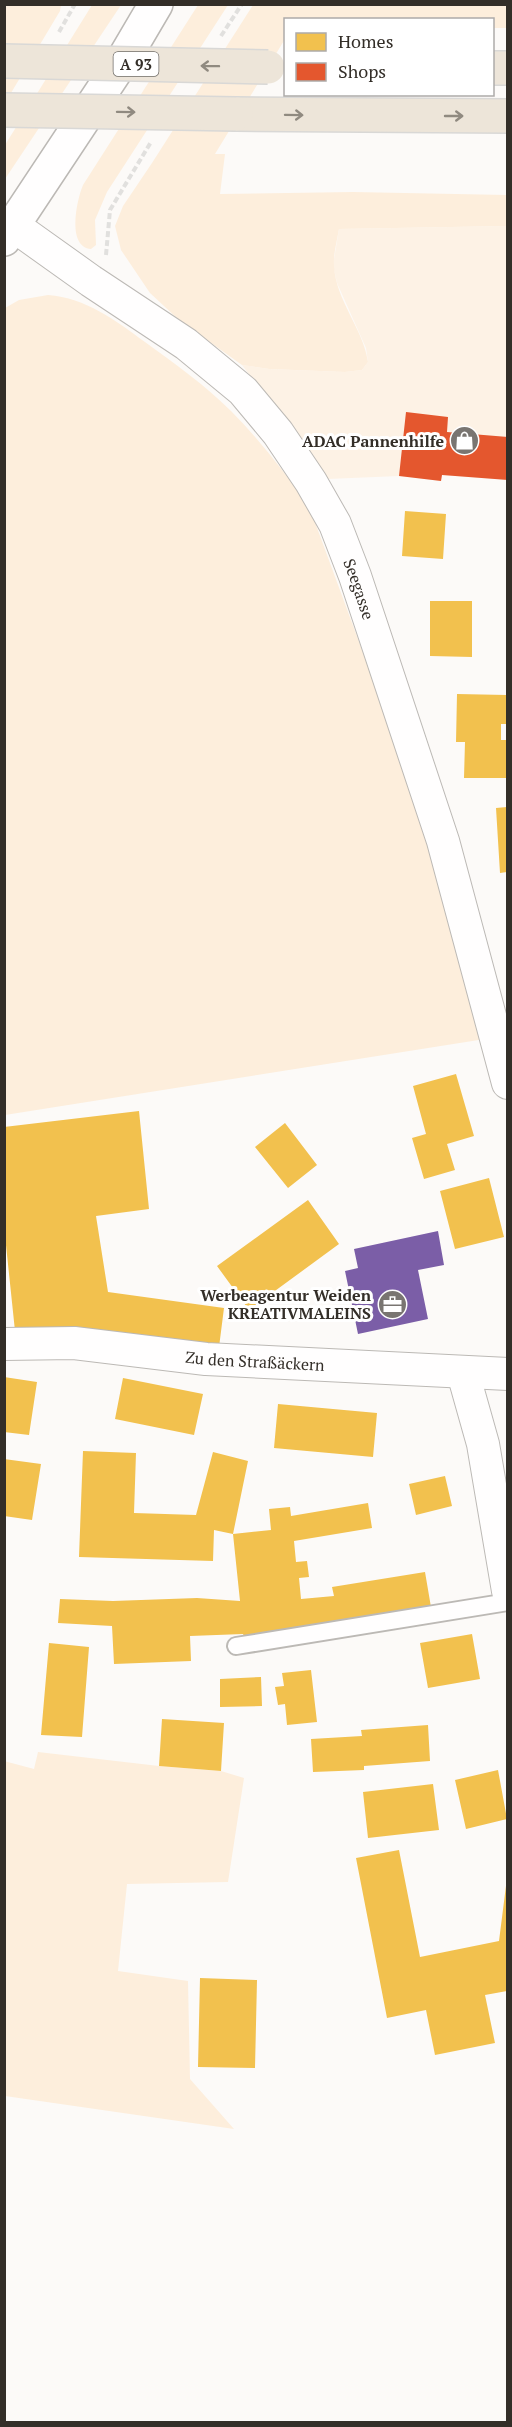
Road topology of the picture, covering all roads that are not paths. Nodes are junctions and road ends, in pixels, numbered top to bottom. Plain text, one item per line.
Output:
1 (156, 4) edge
2 (4, 61) edge
3 (277, 67) edge
4 (4, 110) edge
5 (507, 116) edge
6 (9, 232) edge
7 (503, 1052) edge
8 (507, 1083) edge
9 (4, 1344) edge
10 (463, 1373) junction
11 (507, 1374) edge
12 (507, 1592) edge
13 (507, 1602) edge
14 (236, 1646) dead end

1 - 6 main road
3 -> 2 highway, A 93, bridge
4 -> 5 highway, bridge
6 - 7 street, Seegasse
7 - 8 street, Seegasse
9 - 10 street, Zu den Straßäckern
10 - 11 street, Zu den Straßäckern
10 - 12 street
13 - 14 lane

